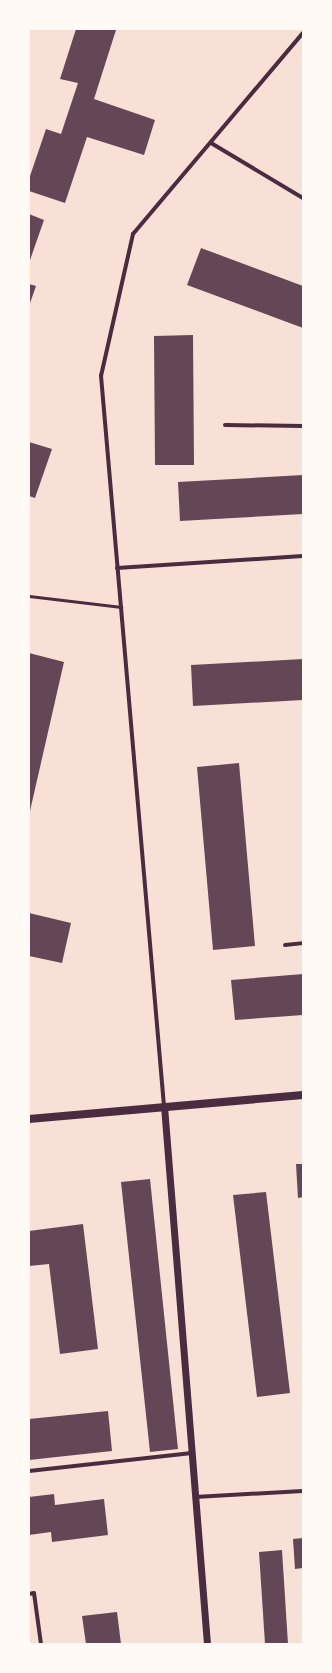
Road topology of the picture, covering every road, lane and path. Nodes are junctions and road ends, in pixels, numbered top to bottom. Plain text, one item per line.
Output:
1 (303, 34) edge
2 (211, 143) junction
3 (303, 198) edge
4 (225, 425) dead end
5 (303, 426) edge
6 (303, 556) edge
7 (118, 568) junction
8 (29, 596) edge
9 (121, 607) junction
10 (303, 943) edge
11 (285, 945) dead end
12 (303, 1095) edge
13 (164, 1106) junction
14 (29, 1119) edge
15 (192, 1453) junction
16 (29, 1471) edge
17 (303, 1491) edge
18 (195, 1497) junction
19 (29, 1594) edge
20 (41, 1644) edge
21 (207, 1644) edge

1 - 2 street
2 - 3 street
2 - 7 street
4 - 5 street
6 - 7 street
7 - 9 street
8 - 9 lane
9 - 13 street
10 - 11 street
12 - 13 main road
13 - 14 main road
13 - 15 street
15 - 16 street
15 - 18 street
17 - 18 street
18 - 21 street
19 - 20 street

